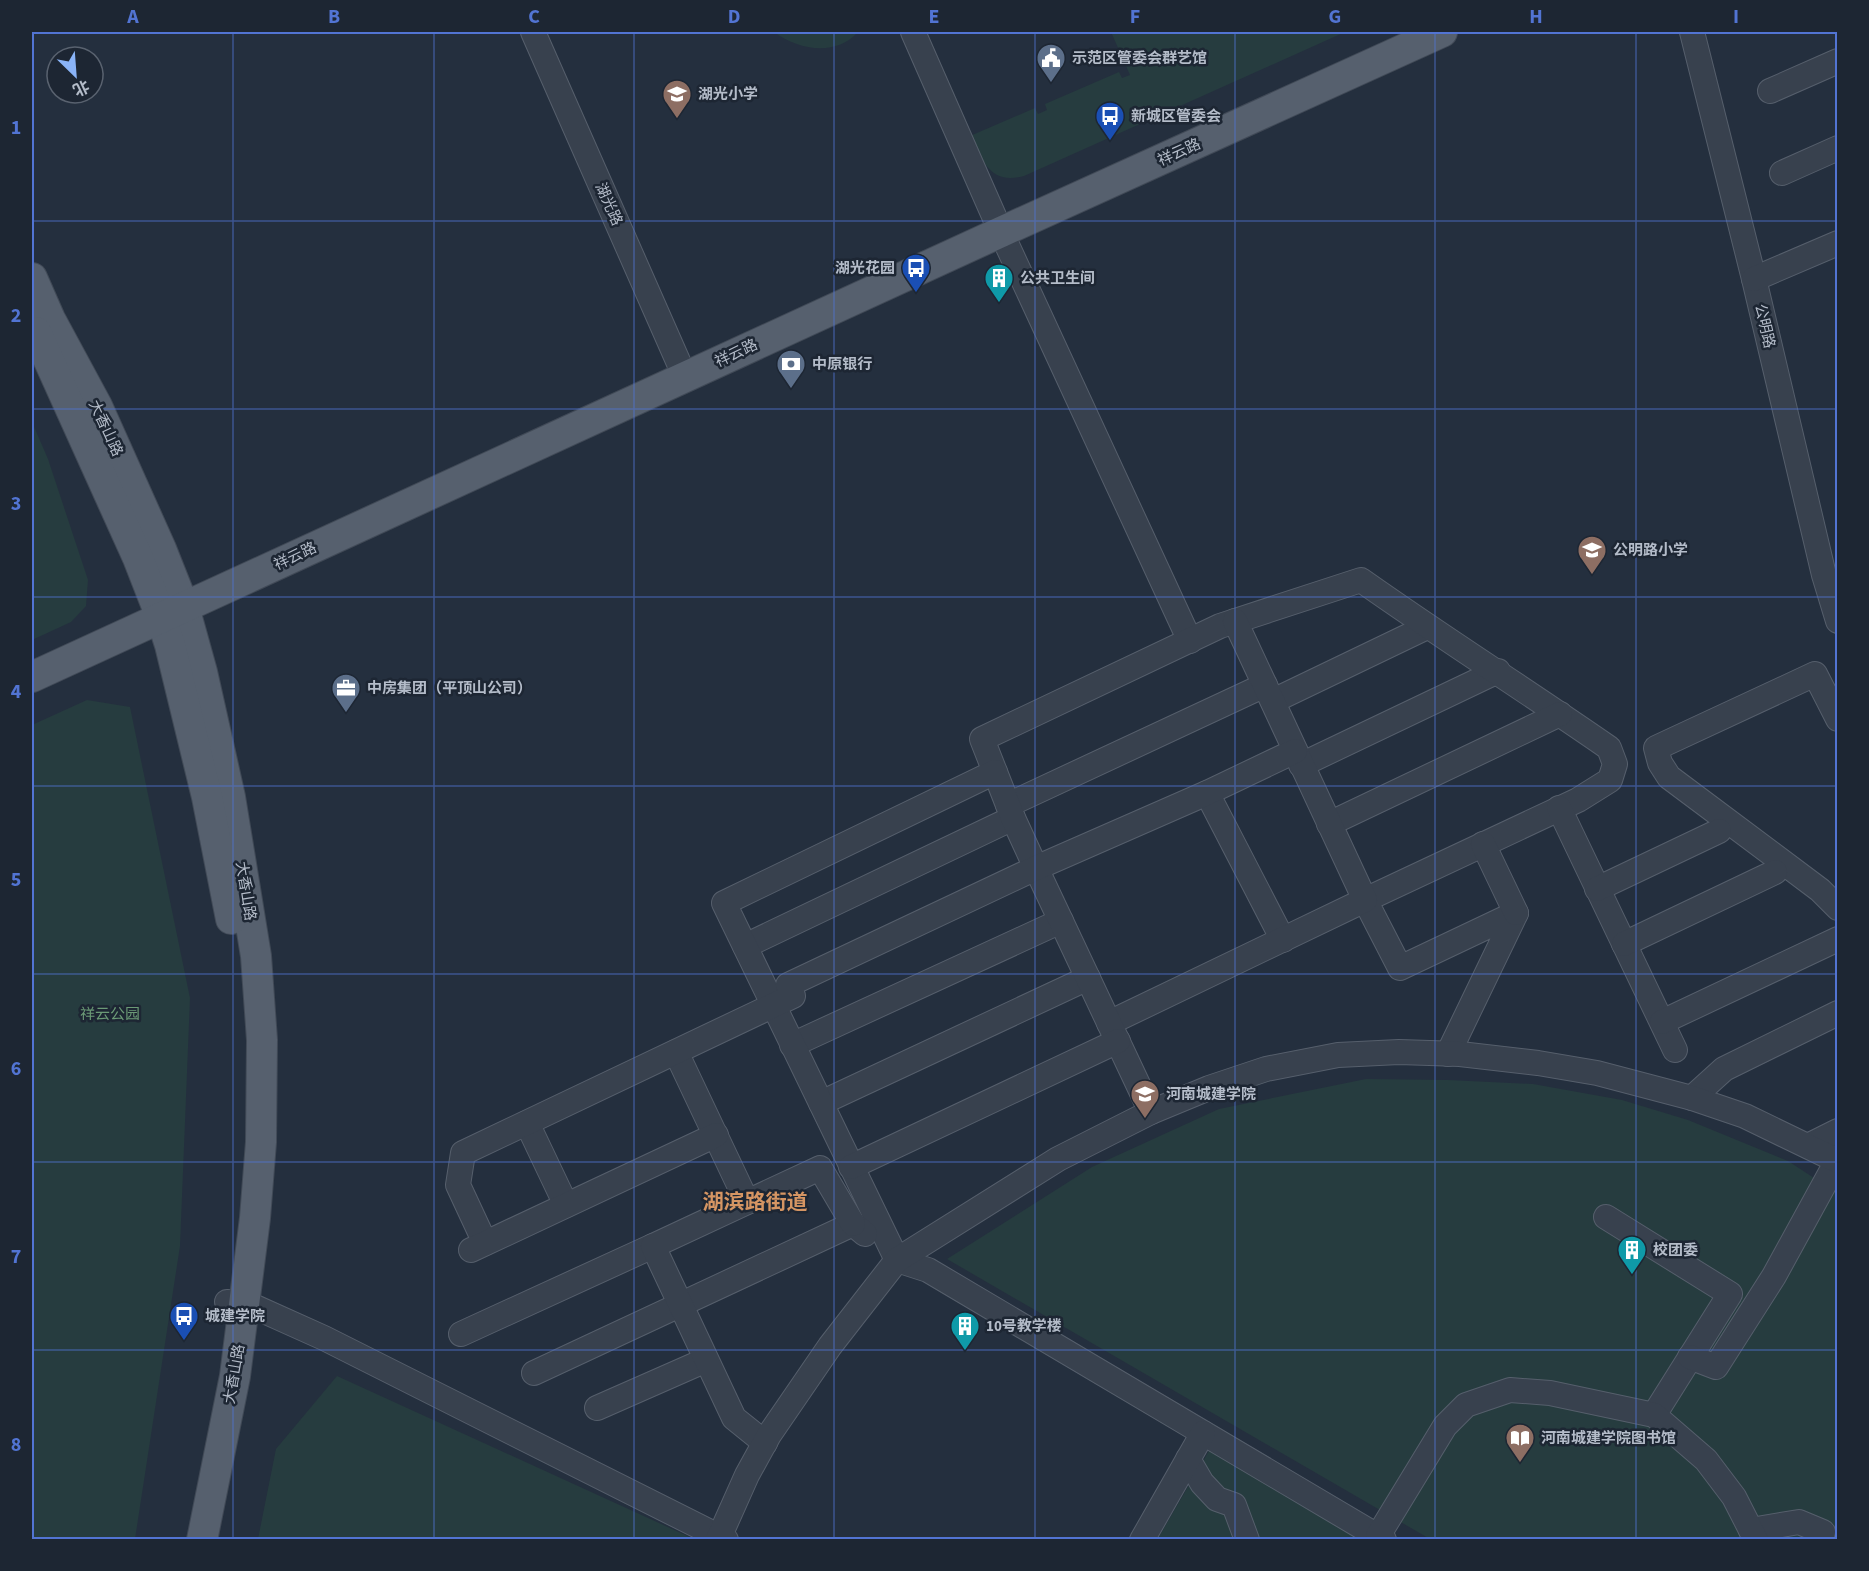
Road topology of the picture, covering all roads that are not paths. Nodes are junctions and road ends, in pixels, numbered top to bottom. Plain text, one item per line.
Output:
1 (533, 32) edge
2 (913, 32) edge
3 (1442, 32) edge
4 (1692, 32) edge
5 (1838, 61) edge
6 (1770, 91) dead end
7 (1838, 148) edge
8 (1782, 172) dead end
9 (1001, 232) junction
10 (1838, 243) edge
11 (32, 278) edge
12 (1754, 279) junction
13 (32, 321) edge
14 (686, 377) junction
15 (173, 612) junction
16 (1235, 621) junction
17 (1838, 621) edge
18 (1427, 627) junction
19 (1190, 641) junction
20 (1498, 672) junction
21 (32, 677) edge
22 (1268, 693) junction
23 (1560, 714) junction
24 (1838, 719) edge
25 (1298, 758) junction
26 (995, 772) junction
27 (1207, 793) junction
28 (1559, 808) junction
29 (1010, 812) junction
30 (1329, 824) junction
31 (1719, 831) dead end
32 (1483, 844) junction
33 (1036, 868) junction
34 (1775, 872) dead end
35 (1597, 889) junction
36 (1365, 900) junction
37 (1838, 908) edge
38 (1516, 913) junction
39 (1061, 921) junction
40 (1838, 939) edge
41 (1283, 940) junction
42 (1624, 944) junction
43 (745, 946) junction
44 (1088, 978) junction
45 (774, 1005) junction
46 (1838, 1013) edge
47 (1662, 1022) junction
48 (1113, 1032) junction
49 (792, 1045) junction
50 (1675, 1050) dead end
51 (676, 1052) junction
52 (1448, 1054) junction
53 (1692, 1098) junction
54 (821, 1103) junction
55 (1150, 1112) junction
56 (527, 1123) junction
57 (1838, 1131) edge
58 (716, 1135) junction
59 (1808, 1146) junction
60 (1837, 1161) edge
61 (851, 1167) junction
62 (747, 1202) junction
63 (566, 1205) junction
64 (1606, 1217) dead end
65 (853, 1224) junction
66 (652, 1246) junction
67 (897, 1260) junction
68 (236, 1302) junction
69 (680, 1305) junction
70 (461, 1334) dead end
71 (1690, 1357) junction
72 (706, 1360) junction
73 (534, 1373) dead end
74 (597, 1408) dead end
75 (1654, 1415) junction
76 (1203, 1433) junction
77 (765, 1443) junction
78 (1188, 1459) junction
79 (1369, 1535) edge
80 (1753, 1535) edge
81 (1825, 1537) edge
82 (721, 1538) edge
83 (183, 1539) edge
84 (202, 1539) edge
85 (1143, 1539) edge
86 (1247, 1539) edge

1 - 14 street, 湖光路
2 - 9 street
3 - 9 main road, 祥云路
4 - 12 street, 公明路
5 - 6 street
7 - 8 street
9 - 14 main road, 祥云路
9 - 19 street
10 - 12 street
11 - 15 main road, 大香山路
12 - 17 street, 公明路
13 - 15 main road, 大香山路
14 - 15 main road, 祥云路
15 - 21 main road, 祥云路
15 - 68 main road, 大香山路
16 - 18 street
16 - 19 street
16 - 22 street
18 - 20 street
18 - 22 street
19 - 26 street
20 - 23 street
20 - 25 street
22 - 25 street
22 - 29 street
23 - 28 street
23 - 30 street
24 - 37 street
25 - 27 street
25 - 30 street
26 - 29 street
26 - 43 street
27 - 33 street
27 - 41 street
28 - 32 street
28 - 35 street
29 - 33 street
29 - 43 street
30 - 36 street
31 - 35 street
32 - 36 street
32 - 38 street
33 - 39 street
33 - 45 street
34 - 42 street
35 - 42 street
36 - 38 street
36 - 41 street
38 - 52 street
39 - 44 street
39 - 49 street
40 - 47 street
41 - 48 street
42 - 47 street
43 - 45 street
44 - 48 street
44 - 54 street
45 - 49 street
45 - 51 street
46 - 53 street
47 - 50 street
48 - 55 street
48 - 61 street
49 - 54 street
51 - 56 street
51 - 58 street
52 - 53 street
52 - 55 street
53 - 59 street
54 - 61 street
55 - 67 street
56 - 63 street
56 - 63 street
57 - 59 street
58 - 62 street
58 - 63 street
59 - 60 street
60 - 71 street
61 - 67 street
62 - 65 street
62 - 66 street
64 - 71 street
65 - 67 street
65 - 69 street
66 - 69 street
66 - 70 street
67 - 76 street
67 - 77 street
68 - 82 street
68 - 83 main road, 大香山路
68 - 84 main road, 大香山路
69 - 72 street
69 - 73 street
71 - 75 street
72 - 74 street
72 - 77 street
75 - 79 street
75 - 80 street
76 - 78 street
76 - 79 street
77 - 82 street
78 - 85 street
78 - 86 street
80 - 81 street

